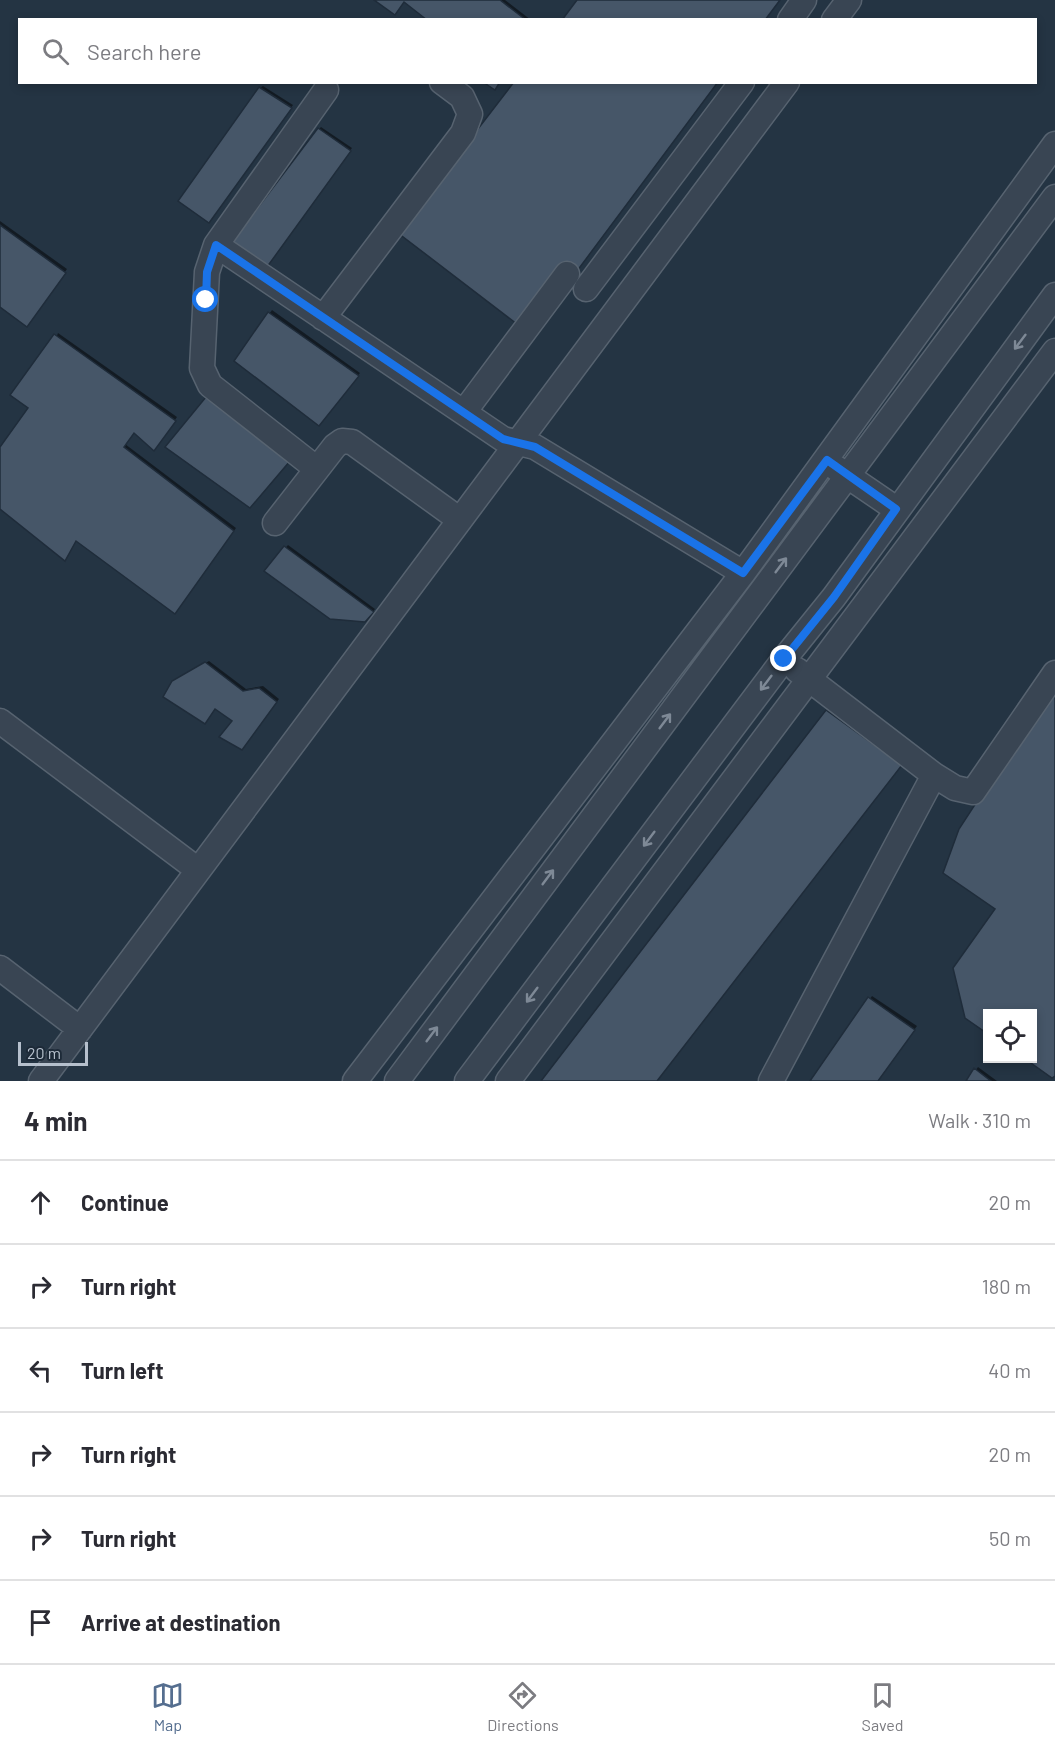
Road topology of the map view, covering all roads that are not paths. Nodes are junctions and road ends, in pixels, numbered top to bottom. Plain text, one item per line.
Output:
1 (804, 0) edge
2 (849, 0) edge
3 (791, 18) edge
4 (836, 18) edge
5 (445, 84) edge
6 (741, 84) edge
7 (785, 84) edge
8 (335, 89) edge
9 (1055, 144) edge
10 (1055, 197) edge
11 (216, 245) junction
12 (567, 274) dead end
13 (1055, 295) edge
14 (601, 301) junction
15 (323, 318) junction
16 (1055, 351) edge
17 (464, 412) junction
18 (517, 444) junction
19 (827, 460) junction
20 (317, 469) junction
21 (847, 476) junction
22 (896, 509) junction
23 (460, 520) junction
24 (275, 523) dead end
25 (743, 573) junction
26 (784, 659) junction
27 (1055, 673) edge
28 (809, 680) junction
29 (0, 721) edge
30 (934, 775) junction
31 (198, 870) junction
32 (0, 968) edge
33 (80, 1029) junction
34 (41, 1081) edge
35 (356, 1081) edge
36 (397, 1081) edge
37 (467, 1081) edge
38 (508, 1081) edge
39 (771, 1081) edge

1 - 3 street
2 - 4 street
5 - 15 street
6 - 14 street
7 - 14 street
8 - 11 street
9 - 19 street
10 - 21 street
11 - 15 street
11 - 20 street
12 - 17 street
13 -> 22 street
14 - 18 street
15 - 17 street
16 - 28 street
17 - 18 street
18 - 23 street
18 - 25 street
19 - 21 street
19 - 25 street
20 - 23 street
20 - 24 street
21 - 22 street
36 -> 21 street
22 - 26 street
23 - 31 street
25 - 35 street
26 - 28 street
26 -> 37 street
27 - 30 street
28 - 30 street
28 - 38 street
29 - 31 street
30 - 39 street
31 - 33 street
32 - 33 street
33 - 34 street

